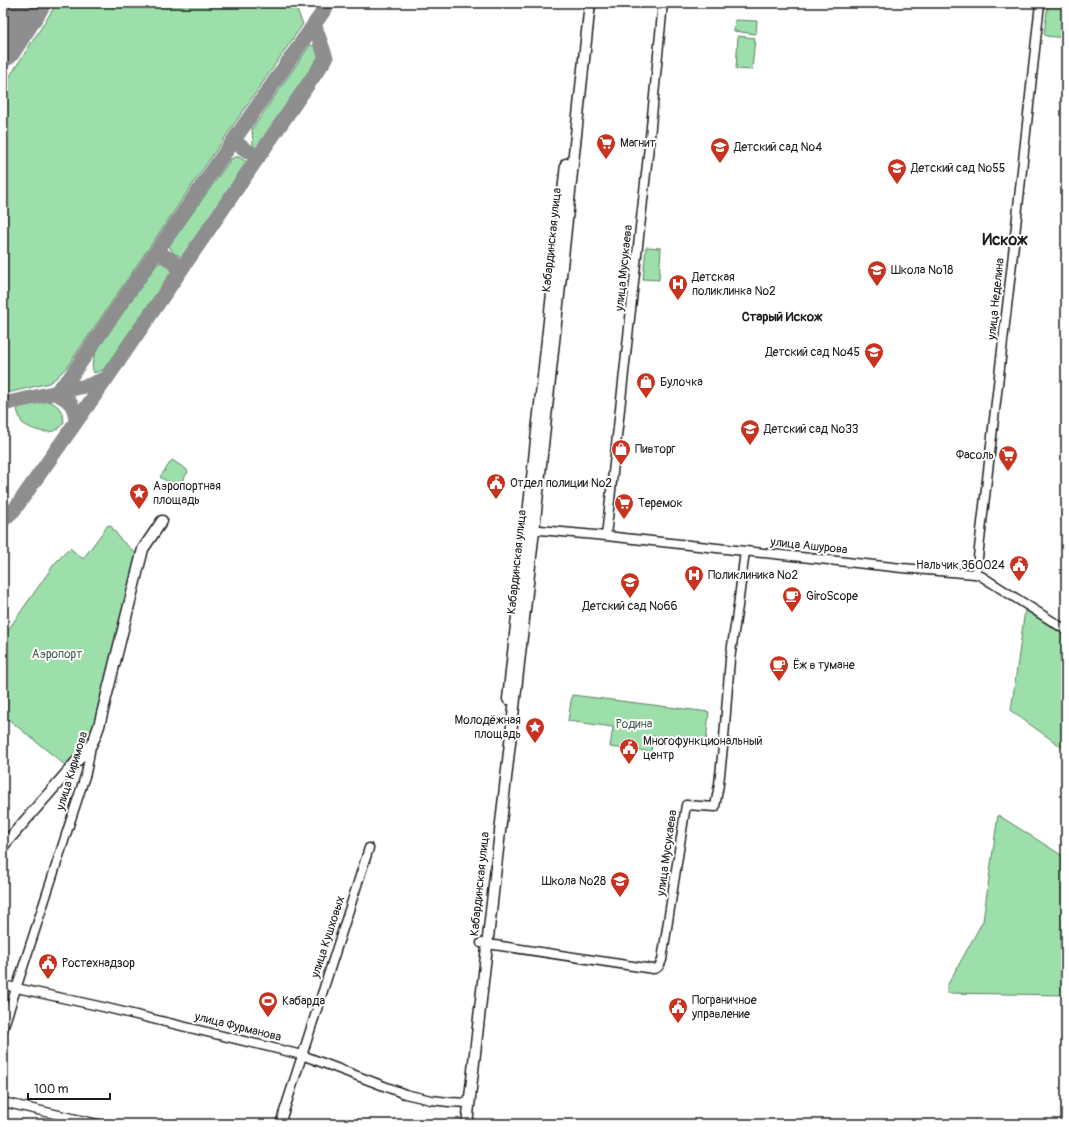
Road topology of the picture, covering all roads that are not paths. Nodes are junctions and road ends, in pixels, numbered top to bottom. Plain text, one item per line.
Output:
1 (583, 3) edge
2 (590, 3) edge
3 (663, 3) edge
4 (1040, 3) edge
5 (162, 521) dead end
6 (530, 529) junction
7 (606, 536) junction
8 (744, 551) junction
9 (975, 574) junction
10 (1066, 630) edge
11 (91, 745) junction
12 (3, 846) edge
13 (369, 848) dead end
14 (484, 944) junction
15 (3, 985) edge
16 (16, 988) junction
17 (3, 1028) edge
18 (302, 1055) junction
19 (3, 1102) edge
20 (466, 1102) junction
21 (98, 1124) edge
22 (280, 1124) edge
23 (461, 1124) edge
24 (467, 1124) edge

1 - 6 main road, Кабардинская улица
2 - 6 main road, Кабардинская улица
3 - 7 street, улица Мусукаева
4 - 9 street, улица Неделина
5 - 11 main road, улица Киримова
6 - 7 street, улица Ашурова
6 - 14 main road, Кабардинская улица
7 - 8 street, улица Ашурова
8 - 9 street, улица Ашурова
8 - 14 street, улица Мусукаева
9 - 10 street, улица Ашурова
11 - 12 main road
11 - 16 street, улица Киримова
13 - 18 street, улица Кушховых
14 - 20 main road, Кабардинская улица
15 - 16 street, улица Фурманова
16 - 17 street, улица Киримова
16 - 18 street, улица Фурманова
18 - 20 street, улица Фурманова
18 - 22 street, улица Кушховых
19 - 21 street
20 - 23 main road, Кабардинская улица
20 - 24 main road, Кабардинская улица

